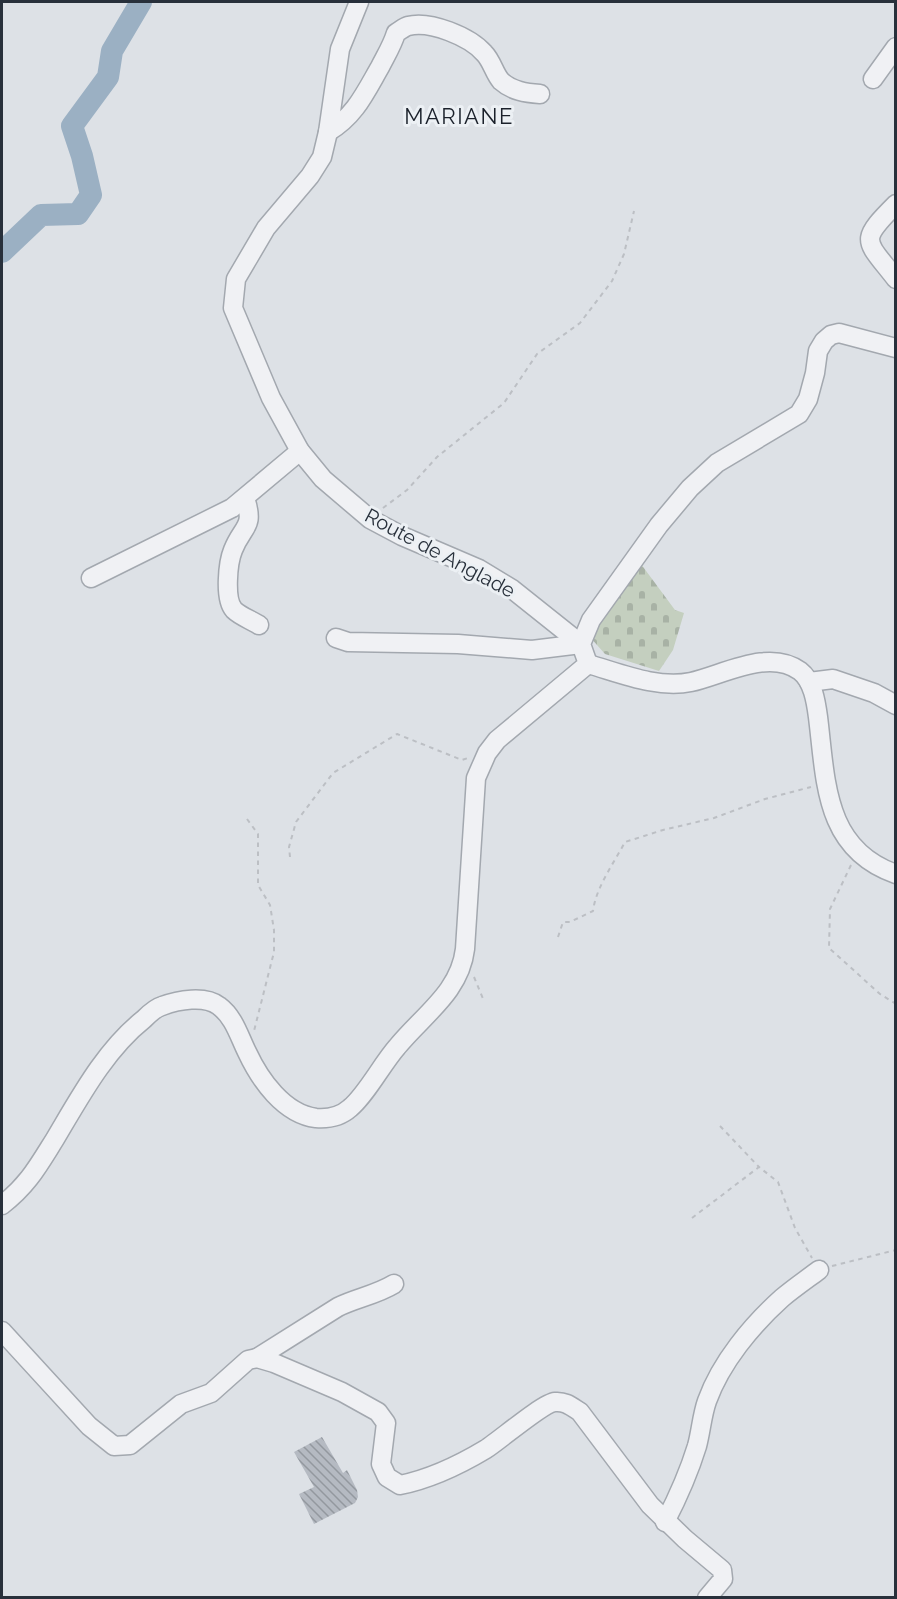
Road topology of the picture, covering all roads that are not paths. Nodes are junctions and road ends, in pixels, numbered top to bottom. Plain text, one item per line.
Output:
1 (359, 2) edge
2 (896, 47) edge
3 (873, 79) dead end
4 (540, 94) dead end
5 (328, 132) junction
6 (896, 204) edge
7 (896, 279) edge
8 (896, 348) edge
9 (300, 451) junction
10 (245, 498) junction
11 (91, 578) dead end
12 (259, 625) dead end
13 (336, 638) dead end
14 (581, 644) junction
15 (588, 664) junction
16 (809, 682) junction
17 (896, 705) edge
18 (896, 874) edge
19 (2, 1205) edge
20 (819, 1270) road end
21 (394, 1284) dead end
22 (2, 1331) edge
23 (256, 1358) junction
24 (665, 1522) junction
25 (707, 1598) edge

1 - 5 street, Route de Anglade
2 - 3 street
4 - 5 street
5 - 9 street, Route de Anglade
6 - 7 street
8 - 14 street
9 - 10 street
9 - 14 street, Route de Anglade
10 - 11 street
10 - 12 street
13 - 14 street
14 - 15 street
15 - 16 street
15 - 19 street
16 - 17 street
16 - 18 street
20 - 24 street
21 - 23 street
22 - 23 street
23 - 24 street
24 - 25 street

